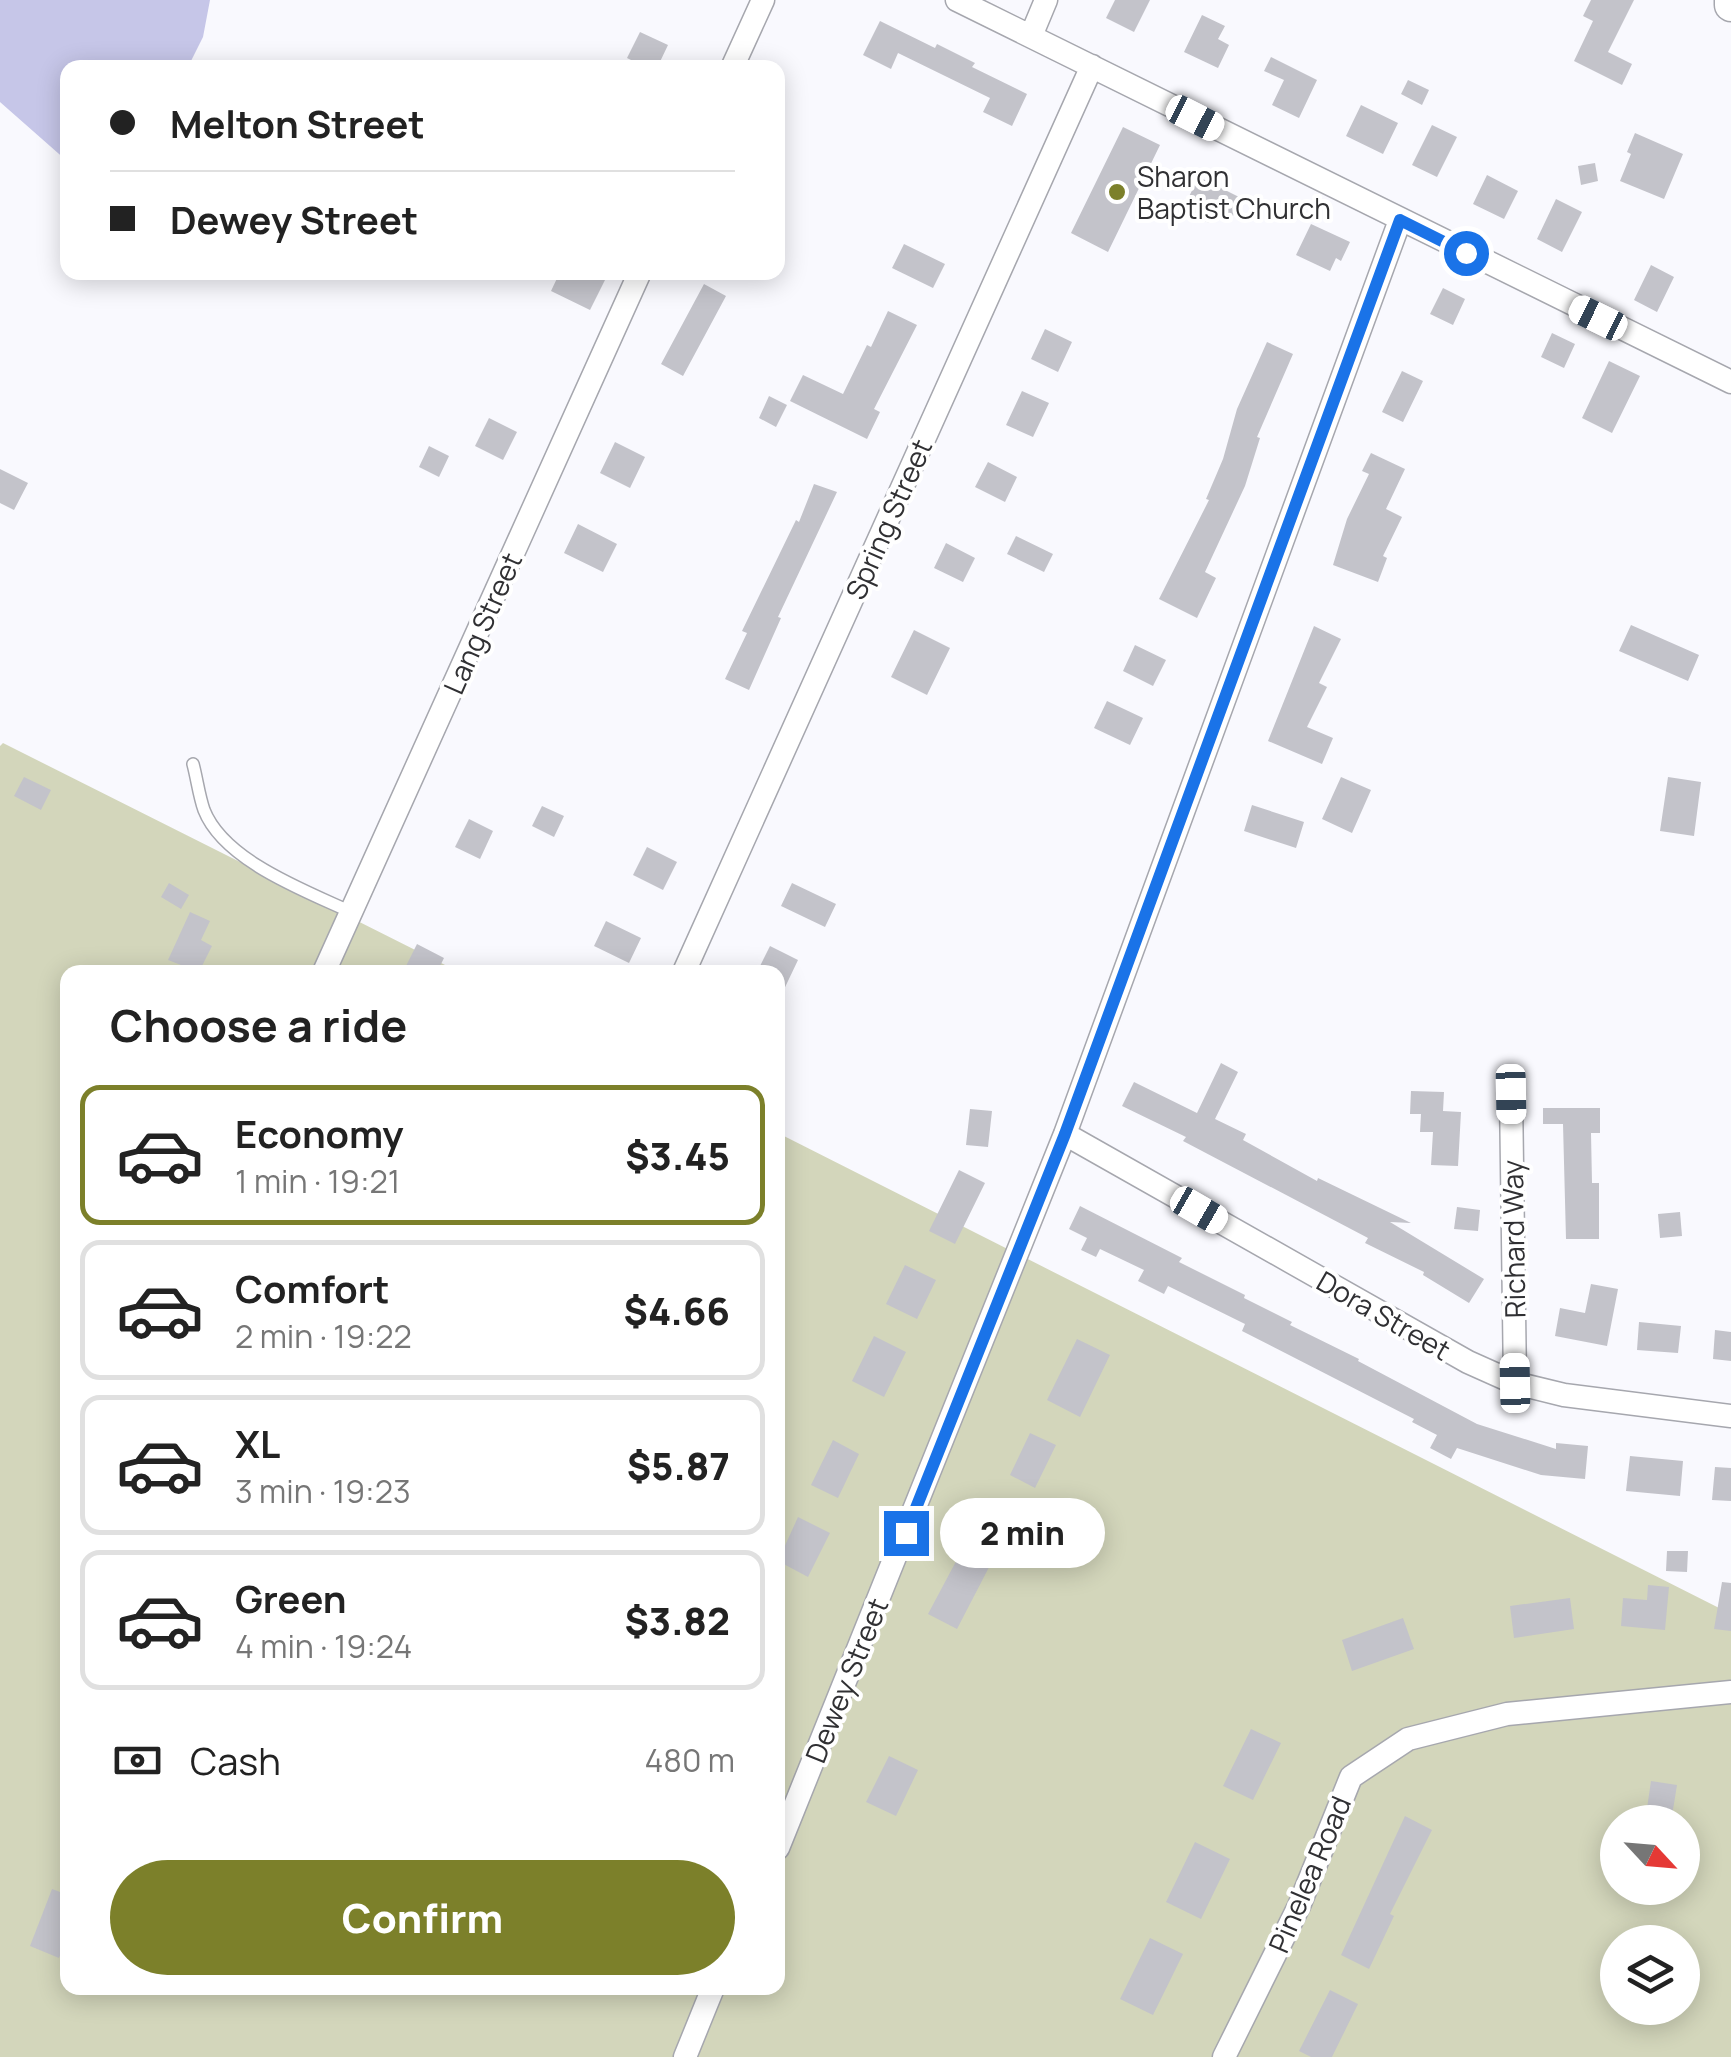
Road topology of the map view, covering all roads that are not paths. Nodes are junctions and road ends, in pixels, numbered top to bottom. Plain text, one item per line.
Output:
1 (763, 0) edge
2 (958, 0) edge
3 (1046, 0) edge
4 (1031, 36) junction
5 (736, 60) edge
6 (1092, 66) junction
7 (1400, 220) junction
8 (636, 280) edge
9 (1731, 382) edge
10 (193, 764) dead end
11 (351, 912) junction
12 (327, 965) edge
13 (687, 965) edge
14 (1511, 1094) dead end
15 (1065, 1134) junction
16 (1515, 1383) junction
17 (1731, 1416) edge
18 (1731, 1692) edge
19 (785, 1831) edge
20 (710, 1995) edge
21 (686, 2057) edge
22 (1224, 2057) edge

1 - 5 street
2 - 4 street
3 - 4 street
4 - 6 street
6 - 7 street
6 - 13 street, Spring Street
7 - 9 street
7 - 15 street, Dewey Street
8 - 11 street, Lang Street
10 - 11 lane
11 - 12 street, Lang Street
14 - 16 street, Richard Way
15 - 16 street, Dora Street
15 - 19 street, Dewey Street
16 - 17 street, Dora Street
18 - 22 street, Pinelea Road
20 - 21 street

